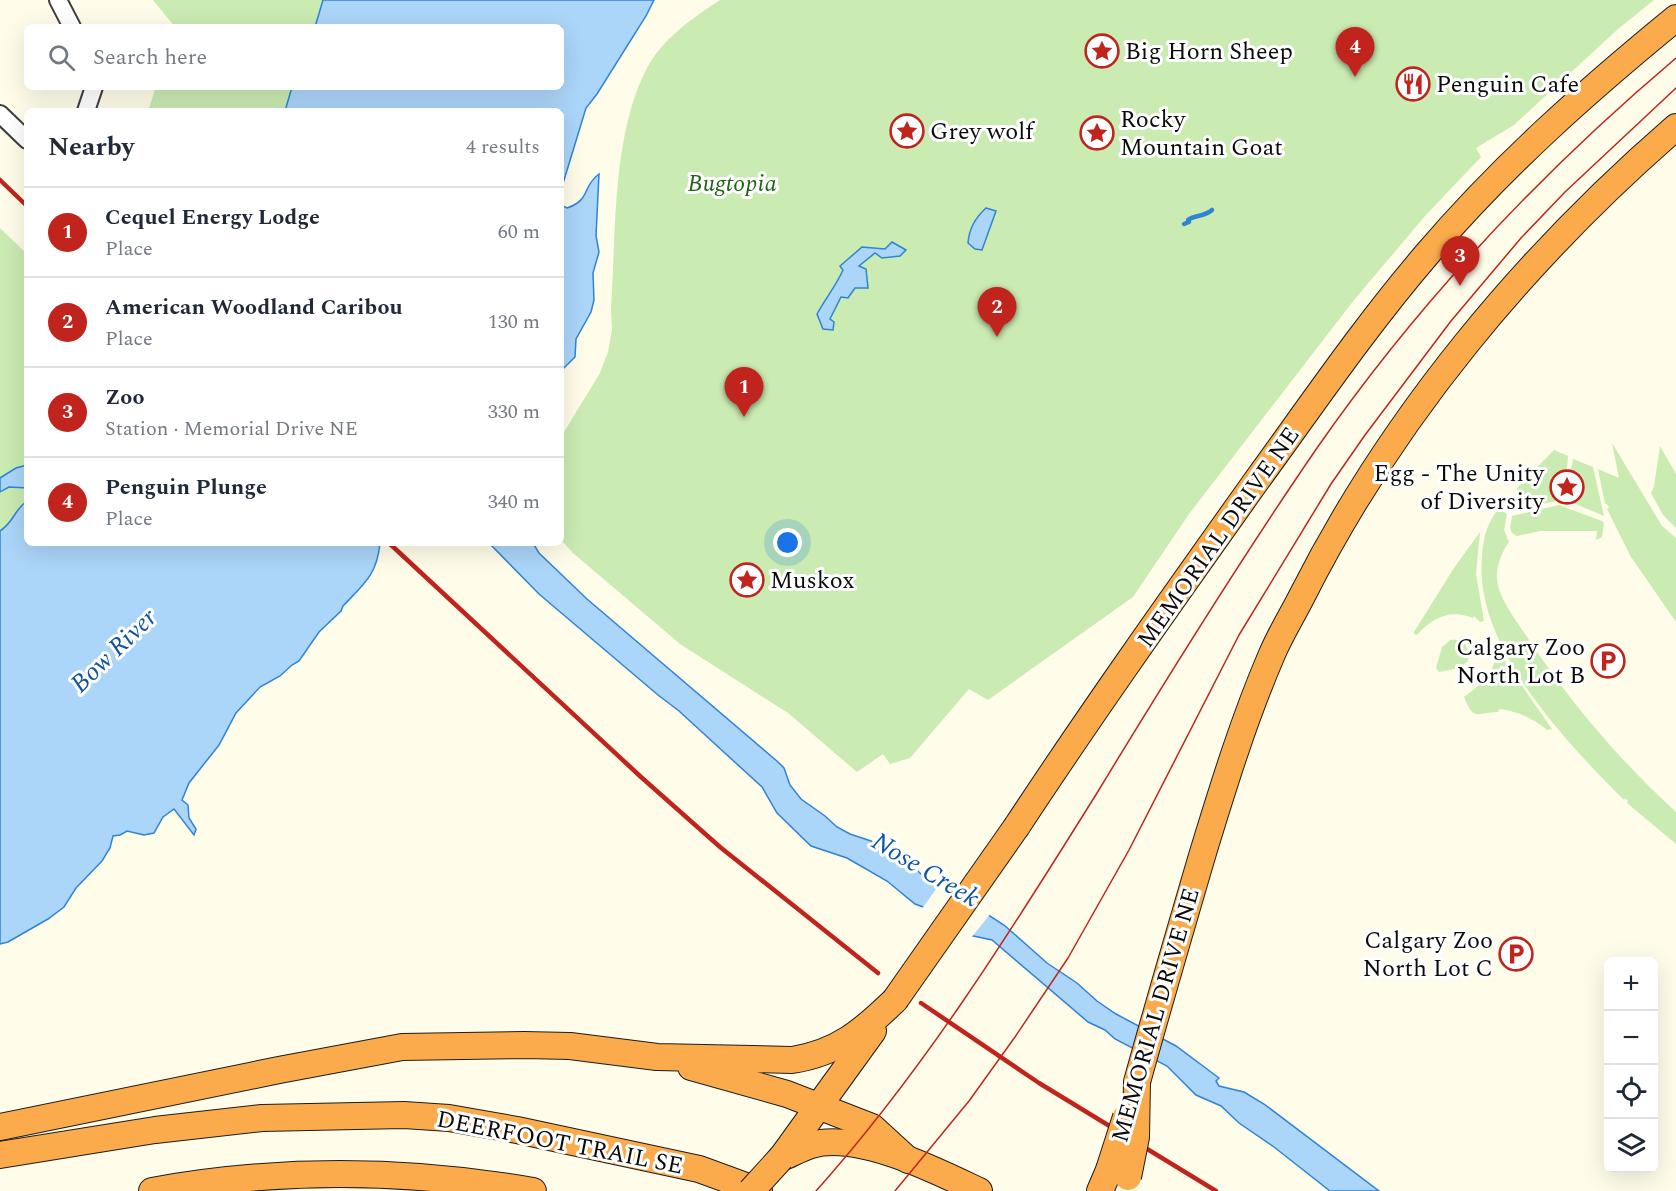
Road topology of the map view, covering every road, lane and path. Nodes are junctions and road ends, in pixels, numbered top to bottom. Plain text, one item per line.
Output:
1 (58, 0) edge
2 (1676, 18) edge
3 (70, 24) edge
4 (93, 90) edge
5 (87, 108) edge
6 (0, 114) edge
7 (1676, 127) edge
8 (24, 137) edge
9 (1676, 139) edge
10 (1644, 155) junction
11 (895, 1000) junction
12 (657, 1057) junction
13 (820, 1107) junction
14 (0, 1127) edge
15 (0, 1155) edge
16 (781, 1158) junction
17 (908, 1160) junction
18 (1116, 1182) edge
19 (152, 1191) edge
20 (533, 1191) edge
21 (751, 1191) edge
22 (759, 1191) edge
23 (979, 1191) edge

1 - 3 street
2 - 11 highway, MEMORIAL DRIVE NE, bridge
4 - 5 street
6 - 8 street
7 - 10 highway, MEMORIAL DRIVE NE
9 - 10 highway
10 - 18 highway, MEMORIAL DRIVE NE, bridge
11 - 12 highway
11 - 13 highway, MEMORIAL DRIVE NE
12 - 13 highway
12 - 14 highway
13 - 16 highway, MEMORIAL DRIVE NE
13 - 17 highway
15 - 22 highway, DEERFOOT TRAIL SE
16 - 17 highway
16 - 21 highway, MEMORIAL DRIVE NE, bridge
17 - 23 highway
19 - 20 highway

